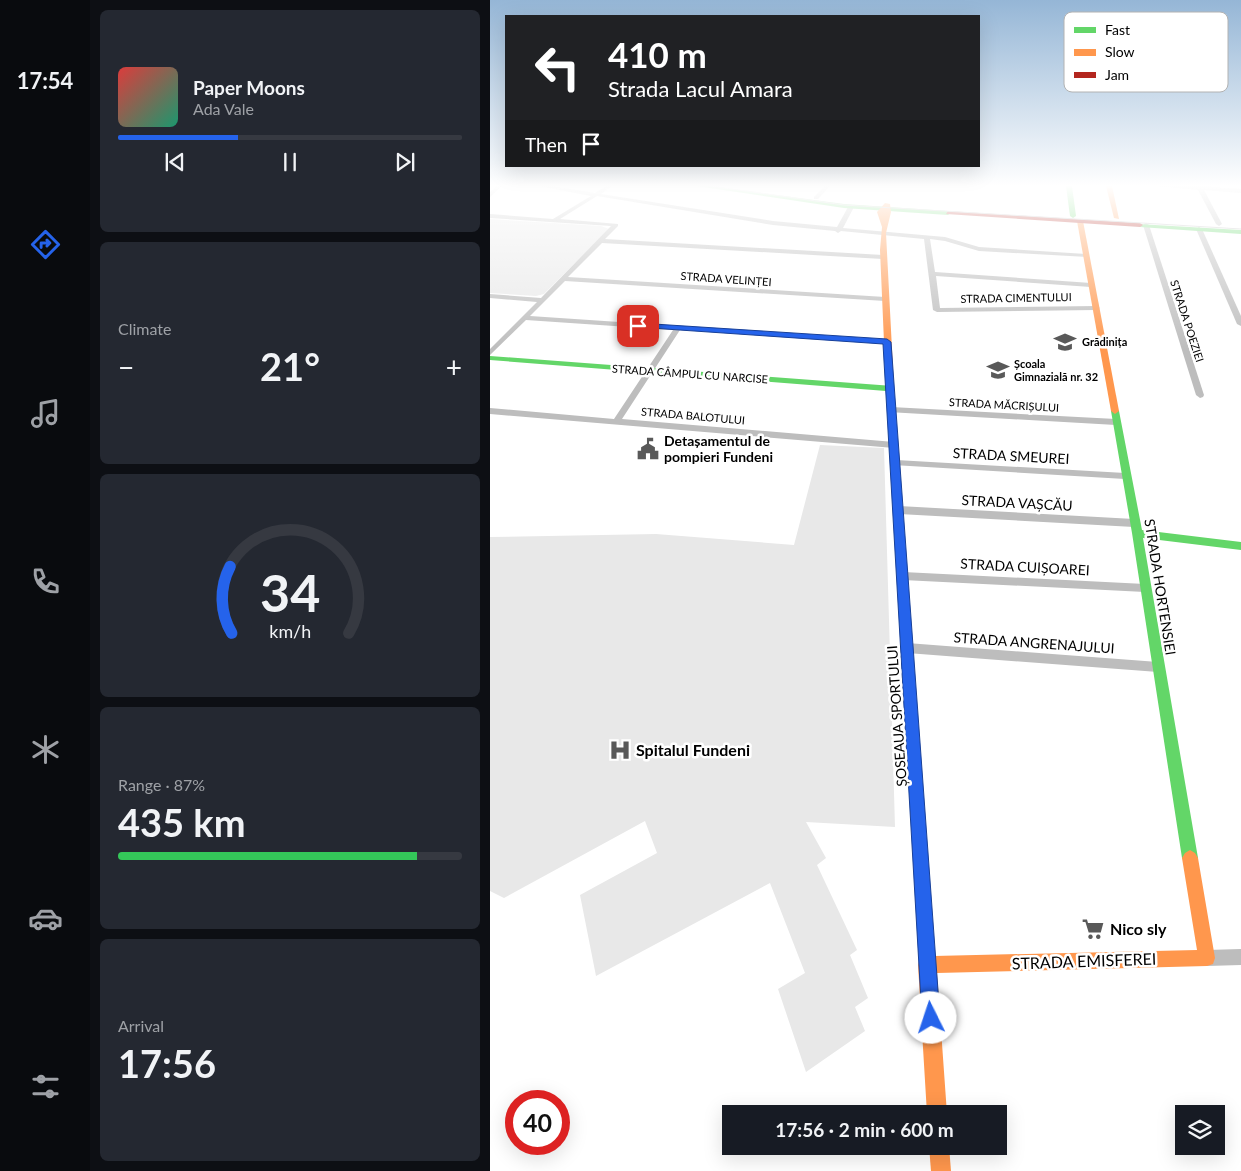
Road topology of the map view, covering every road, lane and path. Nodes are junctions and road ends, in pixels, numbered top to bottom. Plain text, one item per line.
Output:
1 (603, 240) edge
2 (614, 241) edge
3 (884, 241) edge
4 (923, 241) edge
5 (1082, 241) edge
6 (1151, 241) edge
7 (1204, 241) edge
8 (928, 242) junction
9 (1086, 256) junction
10 (883, 257) junction
11 (932, 274) junction
12 (565, 279) junction
13 (1091, 285) junction
14 (490, 296) edge
15 (885, 298) junction
16 (544, 300) junction
17 (1096, 308) junction
18 (526, 318) junction
19 (1241, 324) edge
20 (678, 328) junction
21 (887, 342) junction
22 (490, 353) edge
23 (490, 358) edge
24 (649, 371) junction
25 (890, 389) junction
26 (1200, 395) dead end
27 (891, 410) junction
28 (490, 411) edge
29 (616, 421) junction
30 (1116, 422) junction
31 (894, 445) junction
32 (896, 463) junction
33 (1125, 476) junction
34 (899, 510) junction
35 (1136, 528) junction
36 (1241, 546) edge
37 (903, 576) junction
38 (1145, 588) junction
39 (907, 648) junction
40 (1158, 667) junction
41 (1241, 957) edge
42 (1207, 958) junction
43 (927, 965) junction
44 (935, 1105) edge
45 (940, 1155) edge
46 (941, 1171) edge

1 - 12 street
2 - 10 street
3 - 10 street, ȘOSEAUA SPORTULUI
4 - 8 street
5 - 9 street, STRADA HORTENSIEI
6 - 26 street, STRADA POEZIEI
7 - 19 street
8 - 9 street
8 - 11 street
9 - 13 street, STRADA HORTENSIEI
10 - 15 street, ȘOSEAUA SPORTULUI
11 - 13 street
11 - 17 street, STRADA CIMENTULUI
12 - 15 street, STRADA VELINȚEI
12 - 16 street
13 - 17 street, STRADA HORTENSIEI
14 - 16 street
15 - 21 street, ȘOSEAUA SPORTULUI
16 - 18 street
17 - 30 street, STRADA HORTENSIEI
18 - 20 street
18 - 22 street
20 - 21 street
20 - 24 street
21 - 25 street, ȘOSEAUA SPORTULUI
23 - 24 street, STRADA CÂMPUL CU NARCISE
24 - 25 street, STRADA CÂMPUL CU NARCISE
24 - 29 street
25 - 27 street, ȘOSEAUA SPORTULUI
27 - 30 street, STRADA MĂCRIȘULUI
27 - 31 street, ȘOSEAUA SPORTULUI
28 - 29 street, STRADA BALOTULUI
29 - 31 street, STRADA BALOTULUI
30 - 33 street, STRADA HORTENSIEI
31 - 32 street, ȘOSEAUA SPORTULUI
32 - 33 street, STRADA SMEUREI
32 - 34 street, ȘOSEAUA SPORTULUI
33 - 35 street, STRADA HORTENSIEI
34 - 35 street, STRADA VAȘCĂU
34 - 37 street, ȘOSEAUA SPORTULUI
35 - 36 street
35 - 38 street, STRADA HORTENSIEI
37 - 38 street, STRADA CUIȘOAREI
37 - 39 street, ȘOSEAUA SPORTULUI
38 - 40 street, STRADA HORTENSIEI
39 - 40 street, STRADA ANGRENAJULUI
39 - 43 street, ȘOSEAUA SPORTULUI
40 - 42 street, STRADA HORTENSIEI
41 - 42 street, STRADA EMISFEREI
42 - 43 street, STRADA EMISFEREI
43 - 44 street, ȘOSEAUA SPORTULUI
45 - 46 street

